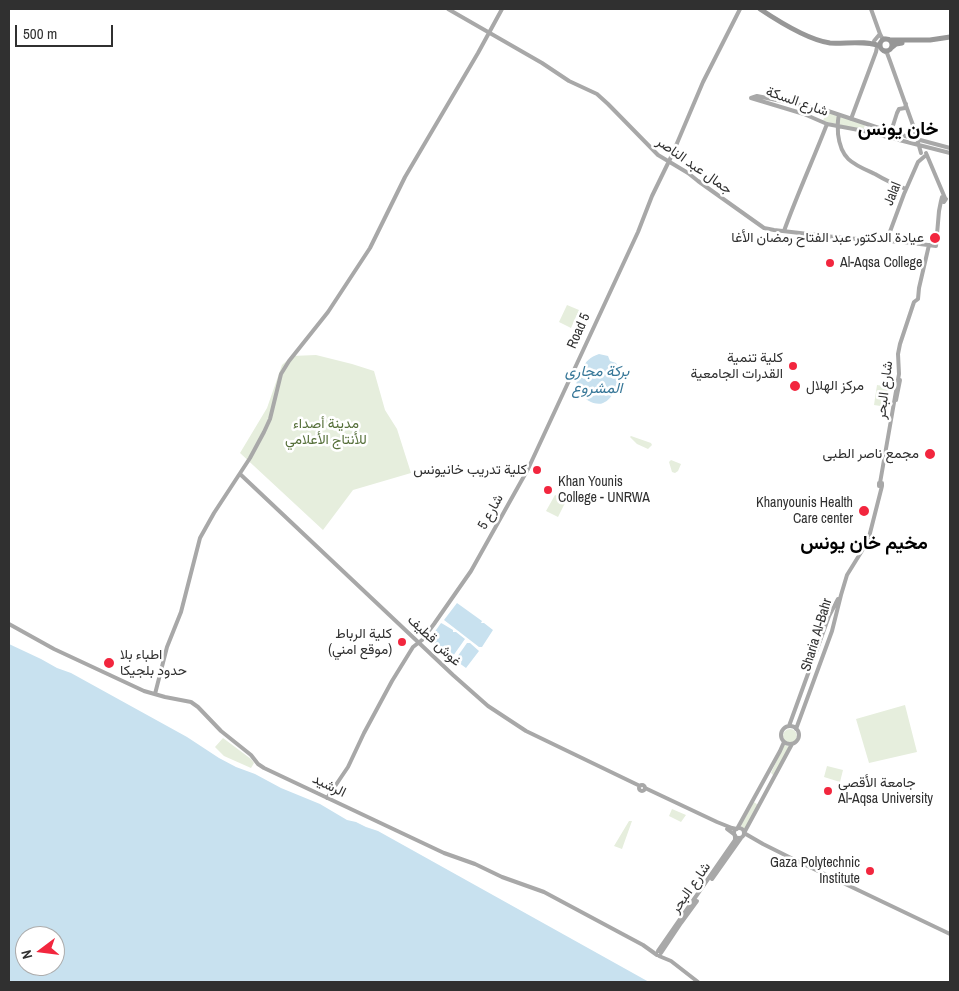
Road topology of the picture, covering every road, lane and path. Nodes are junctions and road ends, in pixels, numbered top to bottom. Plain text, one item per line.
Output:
1 (448, 9) edge
2 (502, 9) edge
3 (740, 9) edge
4 (760, 9) edge
5 (870, 9) edge
6 (767, 11) edge
7 (490, 33) junction
8 (950, 39) edge
9 (915, 42) junction
10 (881, 43) junction
11 (899, 43) junction
12 (891, 49) junction
13 (891, 56) junction
14 (906, 104) junction
15 (839, 115) junction
16 (852, 119) junction
17 (827, 124) junction
18 (836, 126) junction
19 (846, 128) junction
20 (892, 133) junction
21 (838, 134) junction
22 (890, 138) junction
23 (919, 140) junction
24 (950, 148) edge
25 (923, 153) junction
26 (950, 153) edge
27 (668, 163) junction
28 (906, 190) junction
29 (784, 231) junction
30 (884, 241) junction
31 (892, 242) junction
32 (929, 245) junction
33 (535, 454) joint
34 (240, 474) junction
35 (841, 595) junction
36 (9, 624) edge
37 (418, 642) junction
38 (155, 694) junction
39 (790, 726) junction
40 (796, 728) junction
41 (784, 742) junction
42 (792, 744) junction
43 (757, 794) junction
44 (764, 797) junction
45 (327, 798) junction
46 (717, 822) junction
47 (737, 829) junction
48 (744, 833) junction
49 (735, 835) junction
50 (742, 838) junction
51 (763, 844) junction
52 (950, 934) edge
53 (658, 953) junction
54 (698, 982) edge

1 - 7 main road, جمال عبد الناصر
2 - 7 main road
3 - 27 main road, Road 5
4 - 6 highway
5 - 10 main road
5 - 10 main road
6 - 10 highway
7 - 27 main road, جمال عبد الناصر
7 - 34 main road
8 - 9 highway
9 - 10 highway
9 - 11 highway
10 - 12 highway
10 - 12 highway
10 - 14 main road
10 - 16 main road
11 - 12 highway
11 - 13 highway
12 - 13 main road
13 - 23 main road
14 - 20 main road
14 - 23 main road
15 - 16 main road, شارع السكة
15 - 17 main road, شارع السكة
15 - 18 main road
16 - 20 main road, شارع السكة
17 - 18 main road, شارع السكة
17 - 29 main road
18 - 19 main road, شارع السكة
18 - 21 main road
18 - 28 main road
19 - 21 main road
19 - 22 main road, شارع السكة
20 - 22 main road
20 - 23 main road, شارع السكة
21 - 28 main road
22 - 25 main road, شارع السكة
23 - 24 main road, شارع السكة
23 - 25 main road
25 - 26 main road, شارع السكة
25 - 28 main road, Jalal
25 - 32 main road, جمال عبد الناصر
27 - 29 main road, جمال عبد الناصر
27 - 30 main road, جمال عبد الناصر
27 - 33 main road, Road 5
28 - 30 main road, Jalal
28 - 31 main road, Jalal
29 - 30 main road, جمال عبد الناصر
30 - 31 main road, جمال عبد الناصر
31 - 32 main road, جمال عبد الناصر
32 - 35 main road, شارع البحر
33 - 37 main road, شارع 5
34 - 37 main road, غوش قطيف
34 - 38 main road
35 - 39 main road, Sharia Al-Bahr
35 - 40 main road, Sharia Al-Bahr
36 - 38 main road, الرشيد
37 - 45 main road
37 - 46 main road, غوش قطيف
38 - 45 main road, الرشيد
39 - 40 main road
39 - 41 main road
40 - 42 main road
41 - 42 main road
41 - 43 main road
42 - 44 main road
43 - 44 main road
43 - 47 main road
44 - 48 main road
45 - 53 main road, الرشيد
46 - 47 main road
46 - 49 main road
47 - 48 main road
47 - 49 main road
48 - 50 main road
48 - 51 main road
49 - 50 main road
49 - 53 main road, شارع البحر
50 - 51 main road
50 - 53 main road, شارع البحر
51 - 52 main road
53 - 54 main road, الرشيد

